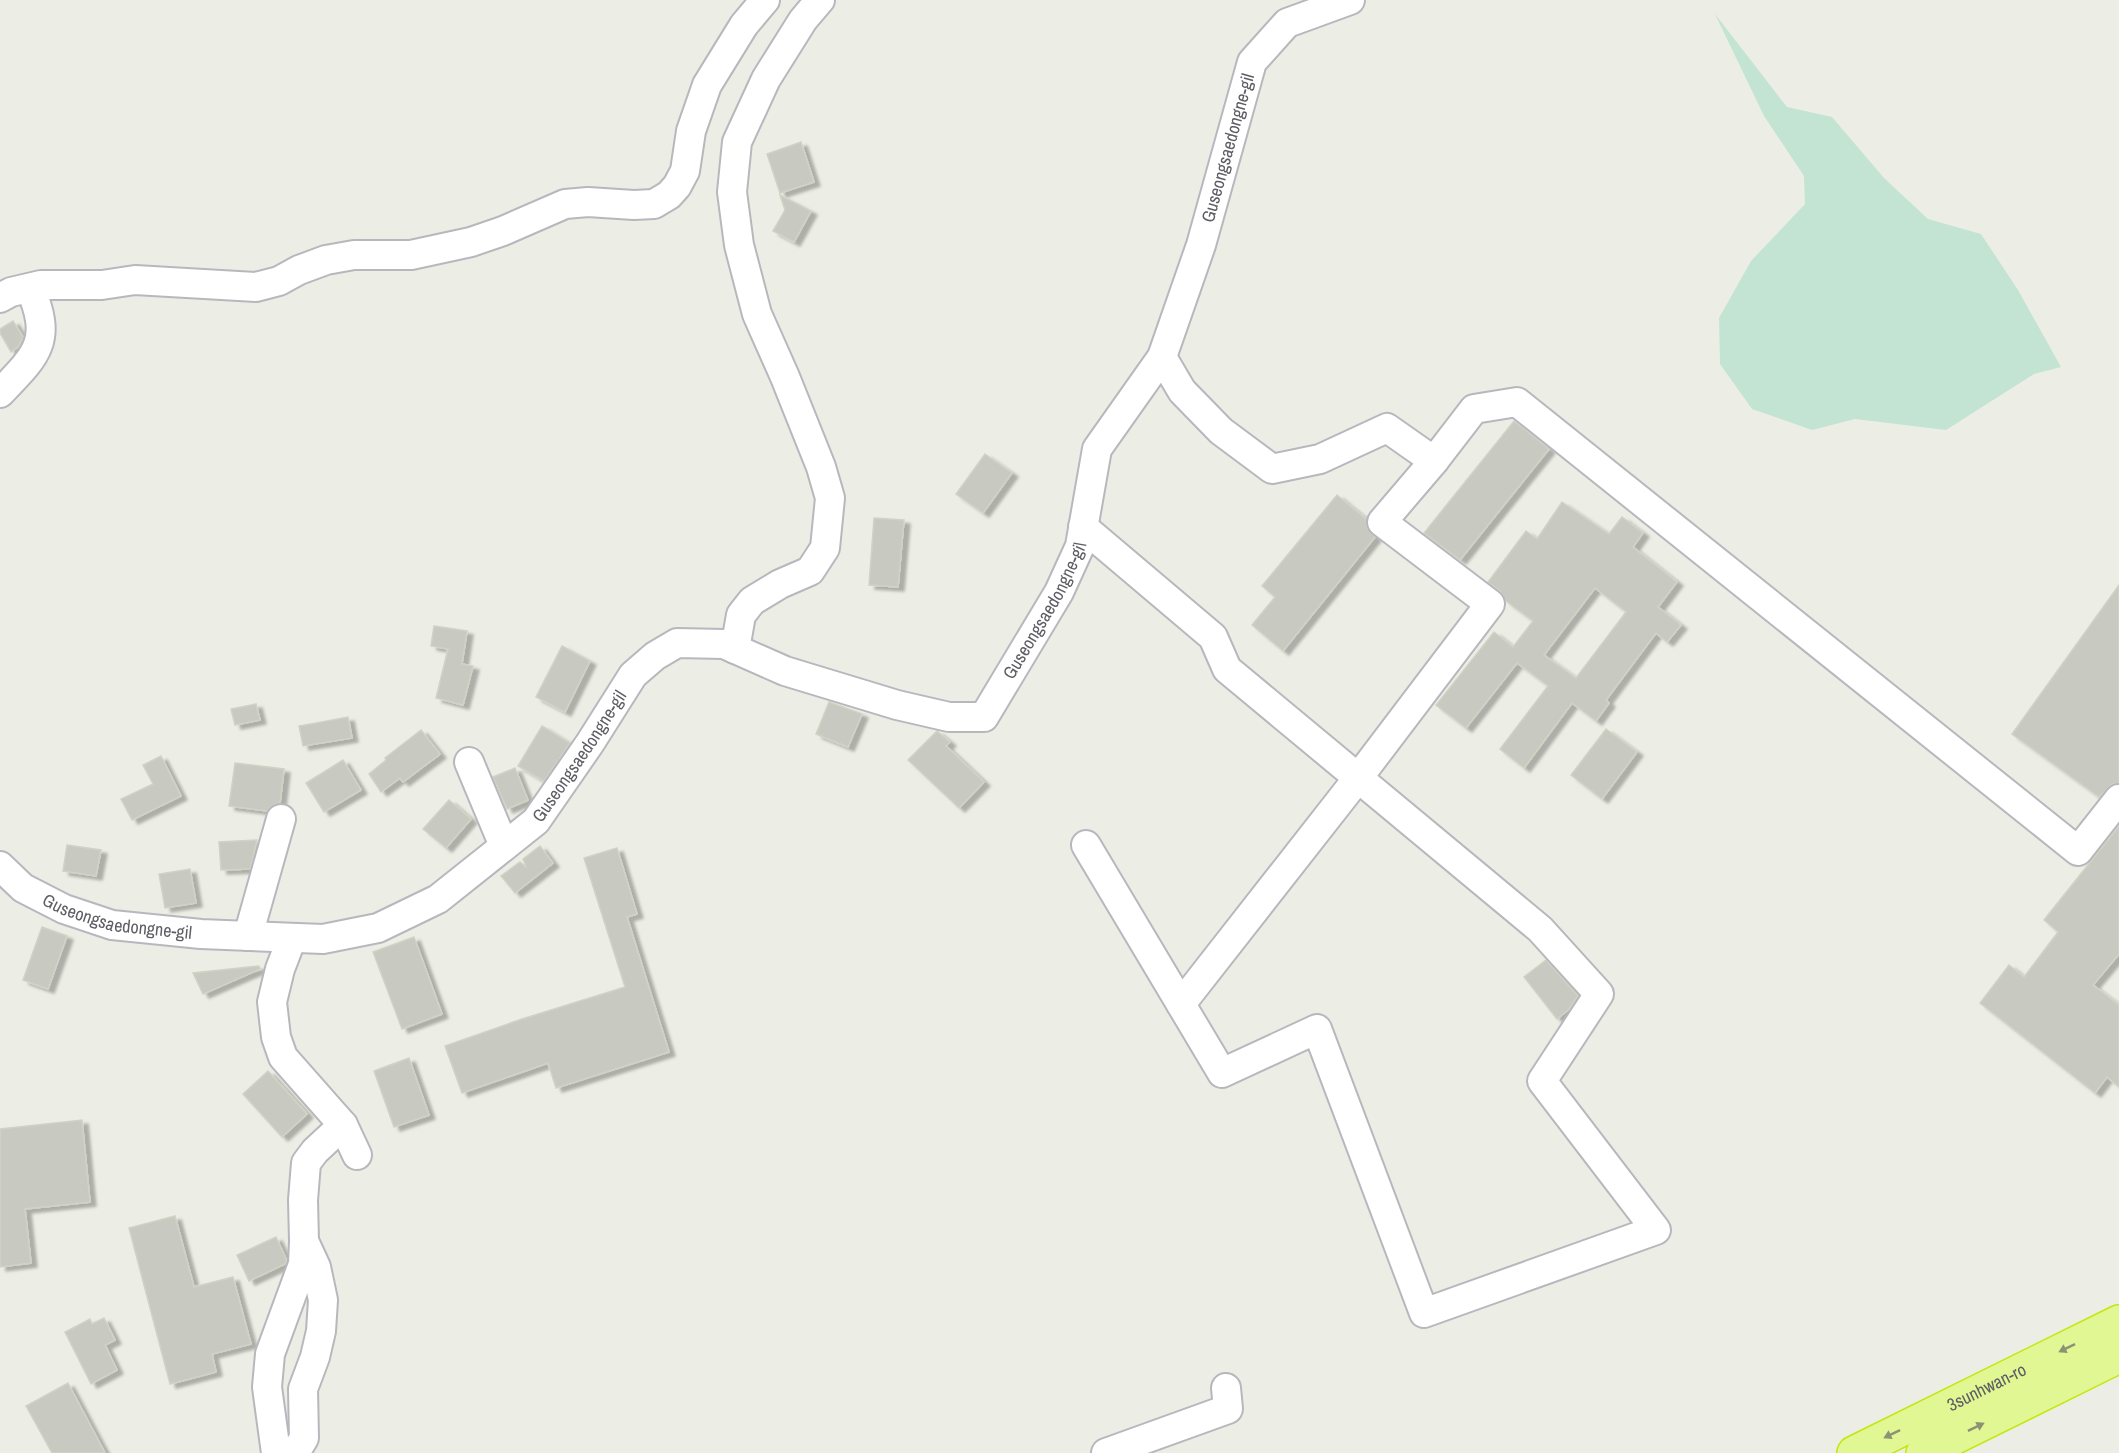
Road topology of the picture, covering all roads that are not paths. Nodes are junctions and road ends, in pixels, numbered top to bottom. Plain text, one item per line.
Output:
1 (765, 0) edge
2 (820, 0) edge
3 (1350, 0) edge
4 (30, 288) junction
5 (0, 298) edge
6 (1162, 357) junction
7 (0, 393) edge
8 (1434, 461) junction
9 (1083, 527) junction
10 (735, 649) junction
11 (469, 762) dead end
12 (1358, 778) junction
13 (2119, 799) edge
14 (281, 819) dead end
15 (1086, 845) dead end
16 (504, 846) junction
17 (3, 875) edge
18 (248, 936) junction
19 (292, 938) junction
20 (1181, 1004) junction
21 (343, 1125) junction
22 (357, 1155) dead end
23 (304, 1241) junction
24 (2119, 1322) edge
25 (2119, 1356) edge
26 (1226, 1388) dead end
27 (276, 1453) edge
28 (295, 1453) edge
29 (1106, 1453) edge
30 (1854, 1453) edge
31 (1923, 1453) edge

1 - 4 street
2 - 10 street
3 - 6 street, Guseongsaedongne-gil
4 - 5 street
4 - 7 street
6 - 8 street
6 - 9 street, Guseongsaedongne-gil
8 - 12 street
8 - 13 street
9 - 10 street, Guseongsaedongne-gil
9 - 12 street
10 - 16 street, Guseongsaedongne-gil
11 - 16 street
12 - 20 street
12 - 20 street
14 - 18 street
15 - 20 street
16 - 19 street, Guseongsaedongne-gil
17 - 18 street, Guseongsaedongne-gil
18 - 19 street, Guseongsaedongne-gil
19 - 21 street
21 - 22 street
21 - 23 street
23 - 27 street
23 - 28 street
24 -> 30 highway, 3sunhwan-ro
31 -> 25 highway, 3sunhwan-ro
26 - 29 street

